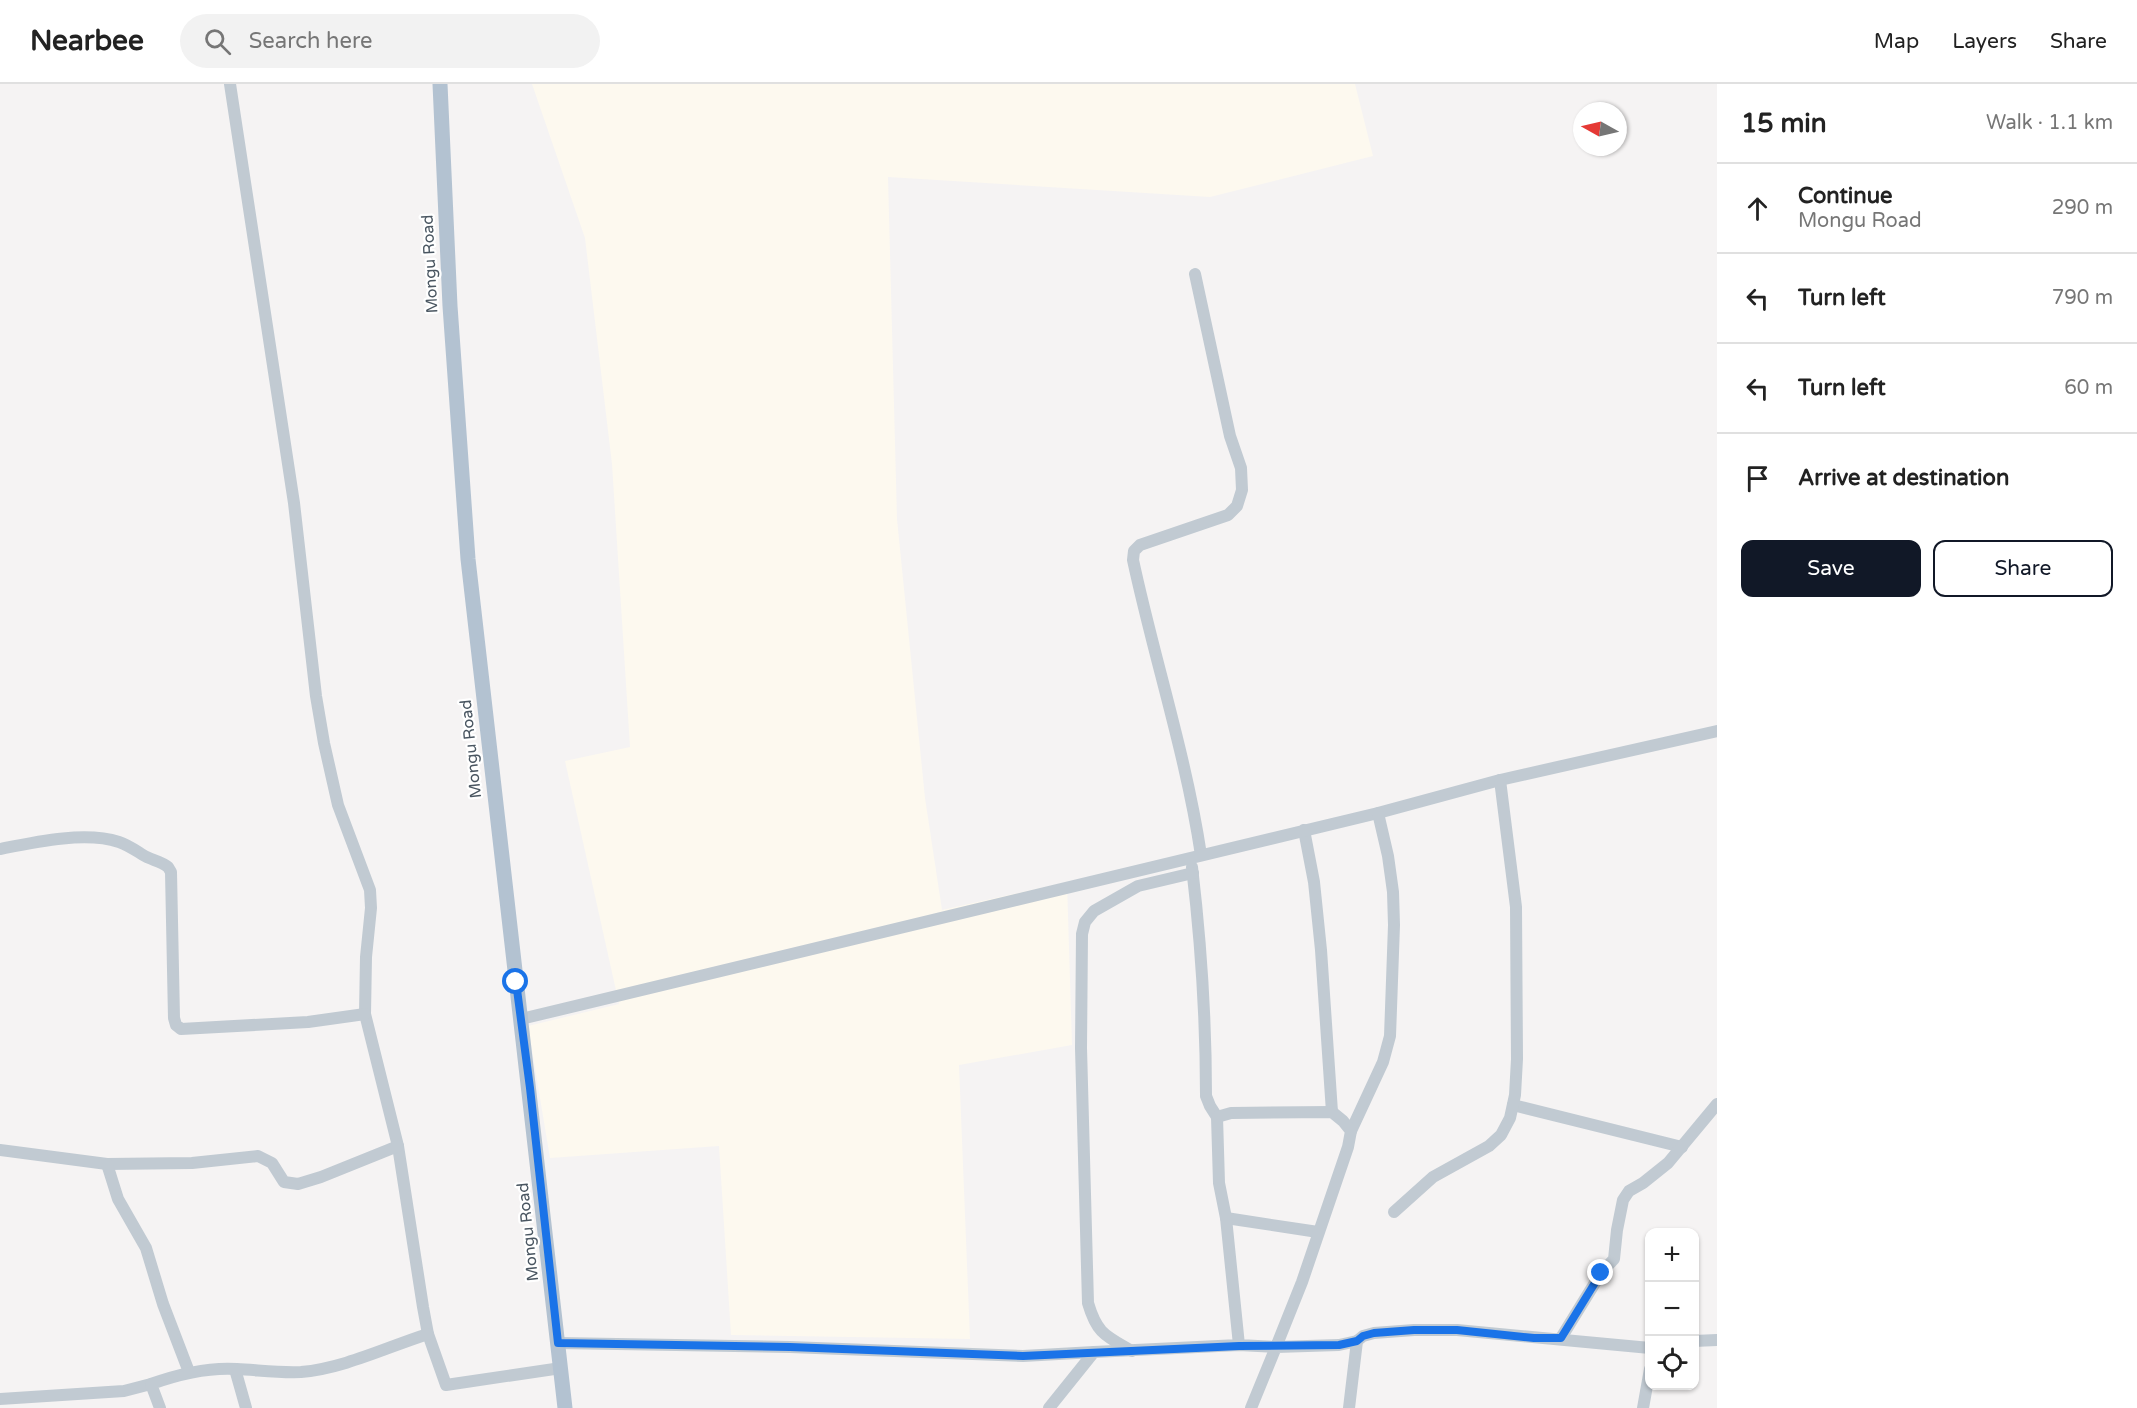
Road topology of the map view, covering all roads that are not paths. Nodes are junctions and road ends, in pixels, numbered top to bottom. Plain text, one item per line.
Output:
1 (230, 84) edge
2 (440, 84) edge
3 (1195, 274) dead end
4 (1717, 731) edge
5 (1500, 780) junction
6 (1378, 813) junction
7 (1304, 830) junction
8 (0, 849) edge
9 (1196, 856) junction
10 (1192, 873) junction
11 (365, 1014) junction
12 (521, 1019) junction
13 (1717, 1104) edge
14 (1513, 1105) junction
15 (1332, 1112) junction
16 (1218, 1117) junction
17 (1351, 1131) junction
18 (399, 1146) junction
19 (1682, 1147) junction
20 (0, 1150) edge
21 (107, 1164) junction
22 (1394, 1212) dead end
23 (1226, 1218) junction
24 (1318, 1232) junction
25 (428, 1334) junction
26 (1561, 1338) junction
27 (1717, 1340) edge
28 (1357, 1341) junction
29 (1699, 1341) edge
30 (558, 1343) junction
31 (1239, 1346) junction
32 (1276, 1347) junction
33 (1645, 1347) edge
34 (1132, 1351) junction
35 (1094, 1352) junction
36 (561, 1368) junction
37 (235, 1369) junction
38 (189, 1372) junction
39 (151, 1384) junction
40 (1646, 1390) edge
41 (0, 1399) edge
42 (160, 1408) edge
43 (246, 1408) edge
44 (565, 1408) edge
45 (1050, 1408) edge
46 (1251, 1408) edge
47 (1349, 1408) edge
48 (1643, 1408) edge

1 - 11 street
2 - 12 main road, Mongu Road
3 - 9 street
4 - 5 street
5 - 6 street
5 - 14 street
6 - 7 street
6 - 17 street
7 - 9 street
7 - 15 street
8 - 11 street
9 - 10 street
9 - 12 street
10 - 16 street
10 - 34 street
11 - 18 street
12 - 30 main road, Mongu Road
13 - 19 street
14 - 19 street
14 - 22 street
15 - 16 street
15 - 17 street
16 - 23 street
17 - 24 street
18 - 21 street
18 - 25 street
19 - 26 street
20 - 21 street
21 - 38 street
23 - 24 street
23 - 31 street
24 - 32 street
25 - 36 street
25 - 37 street
26 - 28 street
26 - 33 street
27 - 29 street
28 - 32 street
28 - 47 street
30 - 35 street
30 - 36 main road, Mongu Road
31 - 32 street
31 - 34 street
32 - 46 street
34 - 35 street
35 - 45 street
36 - 44 main road, Mongu Road
37 - 38 street
37 - 43 street
38 - 39 street
39 - 41 street
39 - 42 street
40 - 48 street

